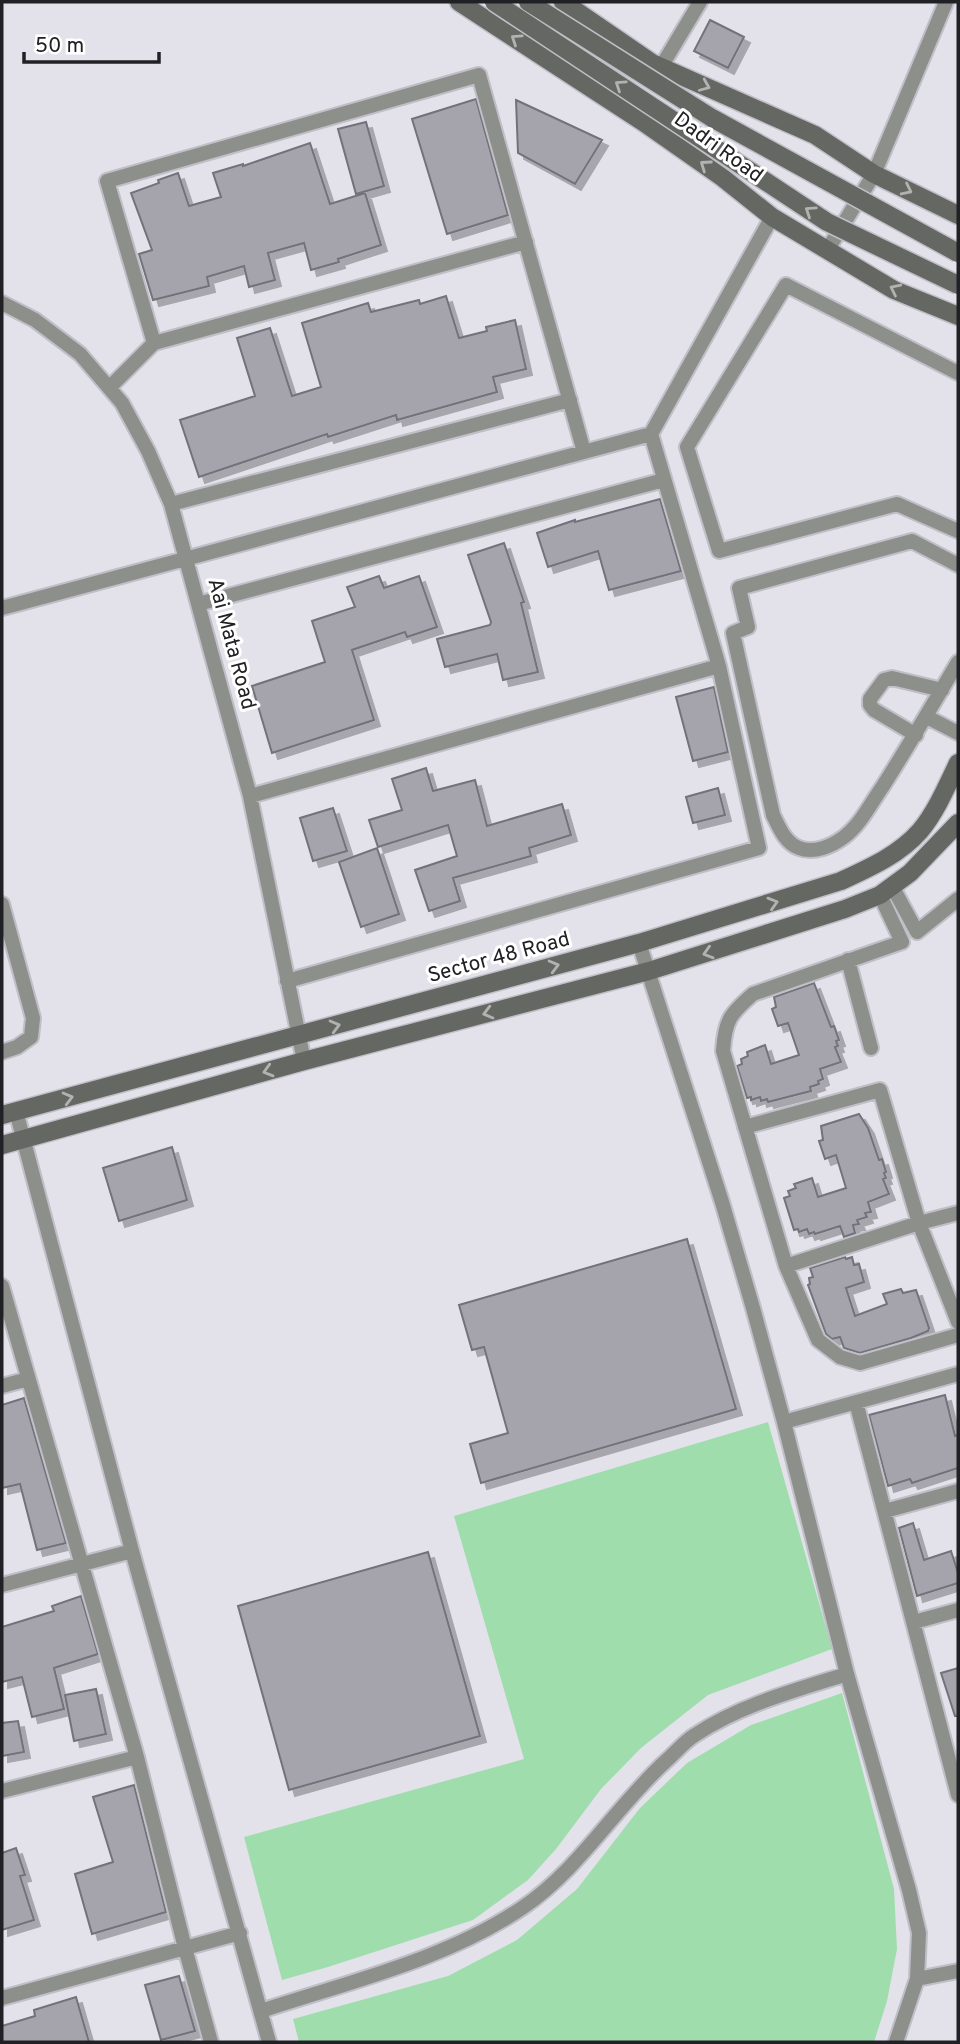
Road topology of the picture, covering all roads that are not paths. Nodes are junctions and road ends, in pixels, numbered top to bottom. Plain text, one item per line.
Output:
1 (459, 2) edge
2 (494, 2) edge
3 (528, 2) edge
4 (563, 2) edge
5 (700, 2) edge
6 (946, 2) edge
7 (661, 67) junction
8 (874, 174) junction
9 (958, 215) edge
10 (772, 216) junction
11 (526, 242) junction
12 (828, 249) junction
13 (958, 253) edge
14 (958, 285) edge
15 (2, 303) edge
16 (958, 316) edge
17 (154, 344) junction
18 (958, 373) edge
19 (109, 388) junction
20 (570, 400) junction
21 (651, 434) junction
22 (584, 452) junction
23 (664, 480) junction
24 (171, 504) junction
25 (958, 531) edge
26 (186, 558) junction
27 (958, 565) edge
28 (198, 604) junction
29 (2, 608) edge
30 (958, 662) edge
31 (719, 666) junction
32 (942, 690) junction
33 (927, 717) junction
34 (958, 733) edge
35 (916, 735) junction
36 (958, 763) edge
37 (250, 796) junction
38 (958, 823) edge
39 (886, 891) junction
40 (958, 899) edge
41 (2, 904) edge
42 (639, 943) junction
43 (848, 960) junction
44 (649, 971) junction
45 (287, 981) junction
46 (299, 1036) junction
47 (871, 1048) dead end
48 (2, 1052) edge
49 (304, 1061) junction
50 (9, 1113) edge
51 (745, 1127) junction
52 (25, 1139) junction
53 (2, 1145) edge
54 (958, 1213) edge
55 (919, 1223) junction
56 (786, 1266) junction
57 (2, 1286) edge
58 (958, 1322) edge
59 (958, 1335) edge
60 (958, 1374) edge
61 (28, 1378) junction
62 (2, 1386) edge
63 (856, 1402) junction
64 (784, 1422) junction
65 (958, 1491) edge
66 (885, 1511) junction
67 (132, 1551) junction
68 (83, 1564) junction
69 (2, 1585) edge
70 (958, 1610) edge
71 (914, 1622) junction
72 (848, 1674) junction
73 (952, 1736) edge
74 (137, 1757) junction
75 (2, 1791) edge
76 (958, 1795) edge
77 (240, 1933) junction
78 (185, 1948) junction
79 (958, 1971) edge
80 (918, 1979) junction
81 (2, 1998) edge
82 (261, 2011) junction
83 (211, 2042) edge
84 (269, 2042) edge
85 (896, 2042) edge

10 -> 1 street, Dadri Road
14 -> 2 street, bridge
3 - 13 street, bridge
4 - 7 street, Dadri Road
5 - 7 street
6 - 8 street
7 -> 8 street, Dadri Road
8 -> 9 street, Dadri Road
8 - 12 street
10 - 12 street, Dadri Road
10 - 21 street
11 - 17 street
11 - 17 street
11 - 20 street
16 -> 12 street, Dadri Road
15 - 19 street, Aai Mata Road
17 - 19 street
18 - 25 street
19 - 24 street, Aai Mata Road
20 - 22 street
20 - 24 street
21 - 22 street
21 - 23 street
22 - 26 street
23 - 28 street
23 - 31 street
24 - 26 street, Aai Mata Road
26 - 28 street, Aai Mata Road
26 - 29 street
27 - 35 street
28 - 37 street, Aai Mata Road
30 - 32 street
31 - 37 street
31 - 45 street
32 - 33 street
32 - 35 street
33 - 34 street
33 - 35 street
42 -> 36 street, Sector 48 Road
37 - 45 street, Aai Mata Road
38 - 39 street
39 - 40 street
39 - 43 street
39 -> 44 street
41 - 48 street
42 - 44 street
46 -> 42 street, Sector 48 Road
43 - 47 street
43 - 51 street
44 -> 49 street
44 - 64 street
45 - 46 street, Aai Mata Road
46 - 49 street, Aai Mata Road
50 -> 46 street, Sector 48 Road
49 -> 52 street
50 - 52 street
51 - 55 street
51 - 56 street
52 - 53 street
52 - 67 street
54 - 55 street
55 - 56 street
55 - 58 street
56 - 59 street
57 - 61 street
60 - 63 street
61 - 62 street
61 - 68 street
63 - 64 street
63 - 66 street
64 - 72 street
65 - 66 street
66 - 71 street
67 - 68 street
67 - 77 street
68 - 69 street
68 - 74 street
70 - 71 street
71 - 73 street
72 - 80 street
72 - 82 street
73 - 76 street
74 - 75 street
74 - 78 street
77 - 78 street
77 - 82 street
78 - 81 street
78 - 83 street
79 - 80 street
80 - 85 street
82 - 84 street

